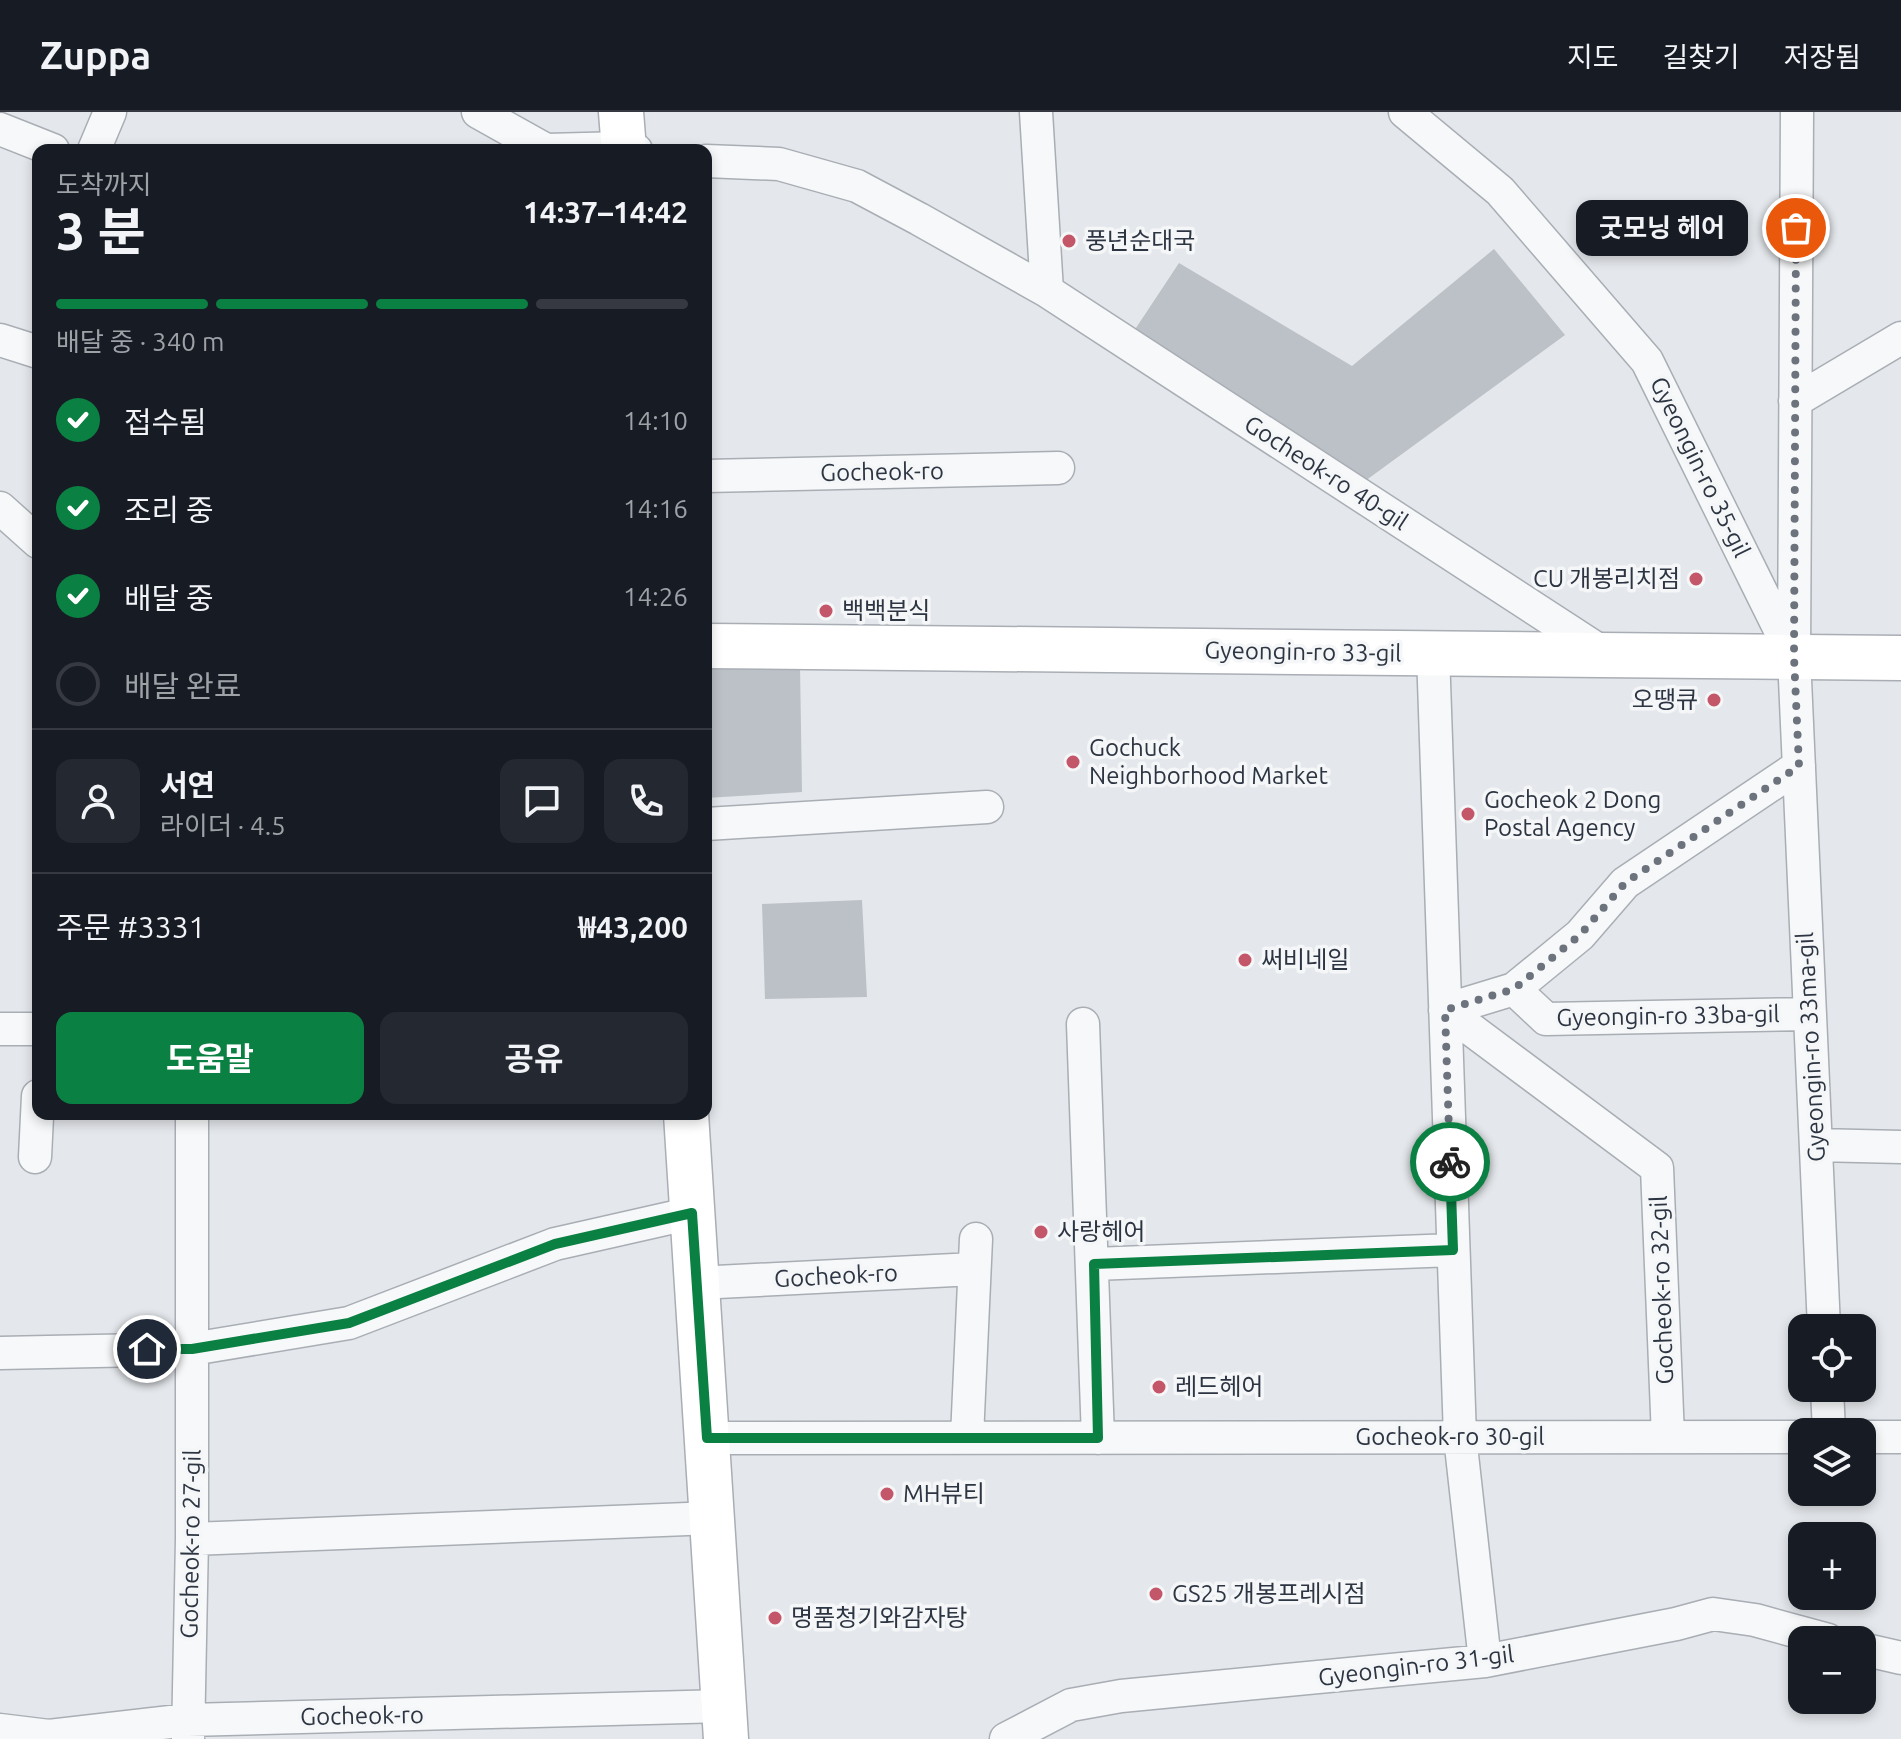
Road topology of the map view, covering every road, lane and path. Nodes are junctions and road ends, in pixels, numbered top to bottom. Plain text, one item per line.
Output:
1 (110, 112) edge
2 (478, 112) edge
3 (1036, 112) edge
4 (1405, 112) edge
5 (1797, 112) edge
6 (0, 129) edge
7 (626, 140) edge
8 (38, 144) edge
9 (97, 144) edge
10 (535, 144) edge
11 (594, 144) edge
12 (712, 161) edge
13 (1047, 291) junction
14 (1901, 338) edge
15 (0, 340) edge
16 (32, 350) edge
17 (1795, 401) junction
18 (1058, 468) dead end
19 (712, 476) edge
20 (0, 508) edge
21 (32, 537) edge
22 (712, 646) edge
23 (1433, 653) junction
24 (1606, 655) junction
25 (1794, 657) junction
26 (1901, 658) edge
27 (1799, 766) junction
28 (987, 807) dead end
29 (712, 824) edge
30 (1514, 989) junction
31 (1445, 1010) junction
32 (1810, 1014) junction
33 (1083, 1024) dead end
34 (0, 1029) edge
35 (32, 1029) edge
36 (37, 1120) edge
37 (192, 1120) edge
38 (686, 1120) edge
39 (1816, 1145) junction
40 (1901, 1147) edge
41 (35, 1157) dead end
42 (692, 1213) junction
43 (1453, 1250) junction
44 (1094, 1264) junction
45 (697, 1283) junction
46 (1823, 1314) edge
47 (192, 1349) junction
48 (0, 1353) edge
49 (967, 1437) junction
50 (1460, 1437) junction
51 (1668, 1437) junction
52 (1788, 1437) edge
53 (1876, 1437) edge
54 (1901, 1437) edge
55 (707, 1438) junction
56 (1098, 1438) junction
57 (712, 1518) junction
58 (192, 1539) junction
59 (1788, 1629) edge
60 (1876, 1652) edge
61 (1901, 1658) edge
62 (1485, 1661) junction
63 (725, 1723) edge
64 (0, 1730) edge
65 (188, 1730) edge
66 (1006, 1739) edge

1 - 9 street
2 - 10 street
3 - 13 street
4 - 25 street, Gyeongin-ro 35-gil
5 - 17 street
6 - 8 street
7 - 11 street
12 - 13 street, Gocheok-ro 40-gil
13 - 24 street, Gocheok-ro 40-gil
14 - 17 street
15 - 16 street
17 - 25 street
18 - 19 street, Gocheok-ro
20 - 21 street
22 - 23 street, Gyeongin-ro 33-gil
23 - 24 street, Gyeongin-ro 33-gil
23 - 31 street
24 - 25 street, Gyeongin-ro 33-gil
25 - 26 street, Gyeongin-ro 33-gil
25 - 27 street, Gyeongin-ro 33ma-gil
27 - 30 street
27 - 32 street, Gyeongin-ro 33ma-gil
28 - 29 street
30 - 31 street
30 - 32 street, Gyeongin-ro 33ba-gil
31 - 43 street
31 - 51 street, Gocheok-ro 32-gil
32 - 39 street, Gyeongin-ro 33ma-gil
33 - 44 street
34 - 35 street
36 - 41 street
37 - 47 street, Gocheok-ro 27-gil
38 - 42 street, Gocheok-ro
39 - 40 street
39 - 46 street, Gyeongin-ro 33ma-gil
42 - 45 street, Gocheok-ro
42 - 47 street
43 - 44 street
43 - 50 street
44 - 56 street
45 - 49 street, Gocheok-ro
45 - 55 street, Gocheok-ro
47 - 48 street
47 - 58 street, Gocheok-ro 27-gil
49 - 55 street, Gocheok-ro 30-gil
49 - 56 street, Gocheok-ro 30-gil
50 - 51 street, Gocheok-ro 30-gil
50 - 56 street, Gocheok-ro 30-gil
50 - 62 street
51 - 52 street, Gocheok-ro 30-gil
53 - 54 street
55 - 57 street, Gocheok-ro
57 - 58 street
57 - 63 street, Gocheok-ro
58 - 65 street, Gocheok-ro 27-gil
59 - 62 street, Gyeongin-ro 31-gil
60 - 61 street
62 - 66 street, Gyeongin-ro 31-gil
63 - 65 street, Gocheok-ro
64 - 65 street, Gocheok-ro

